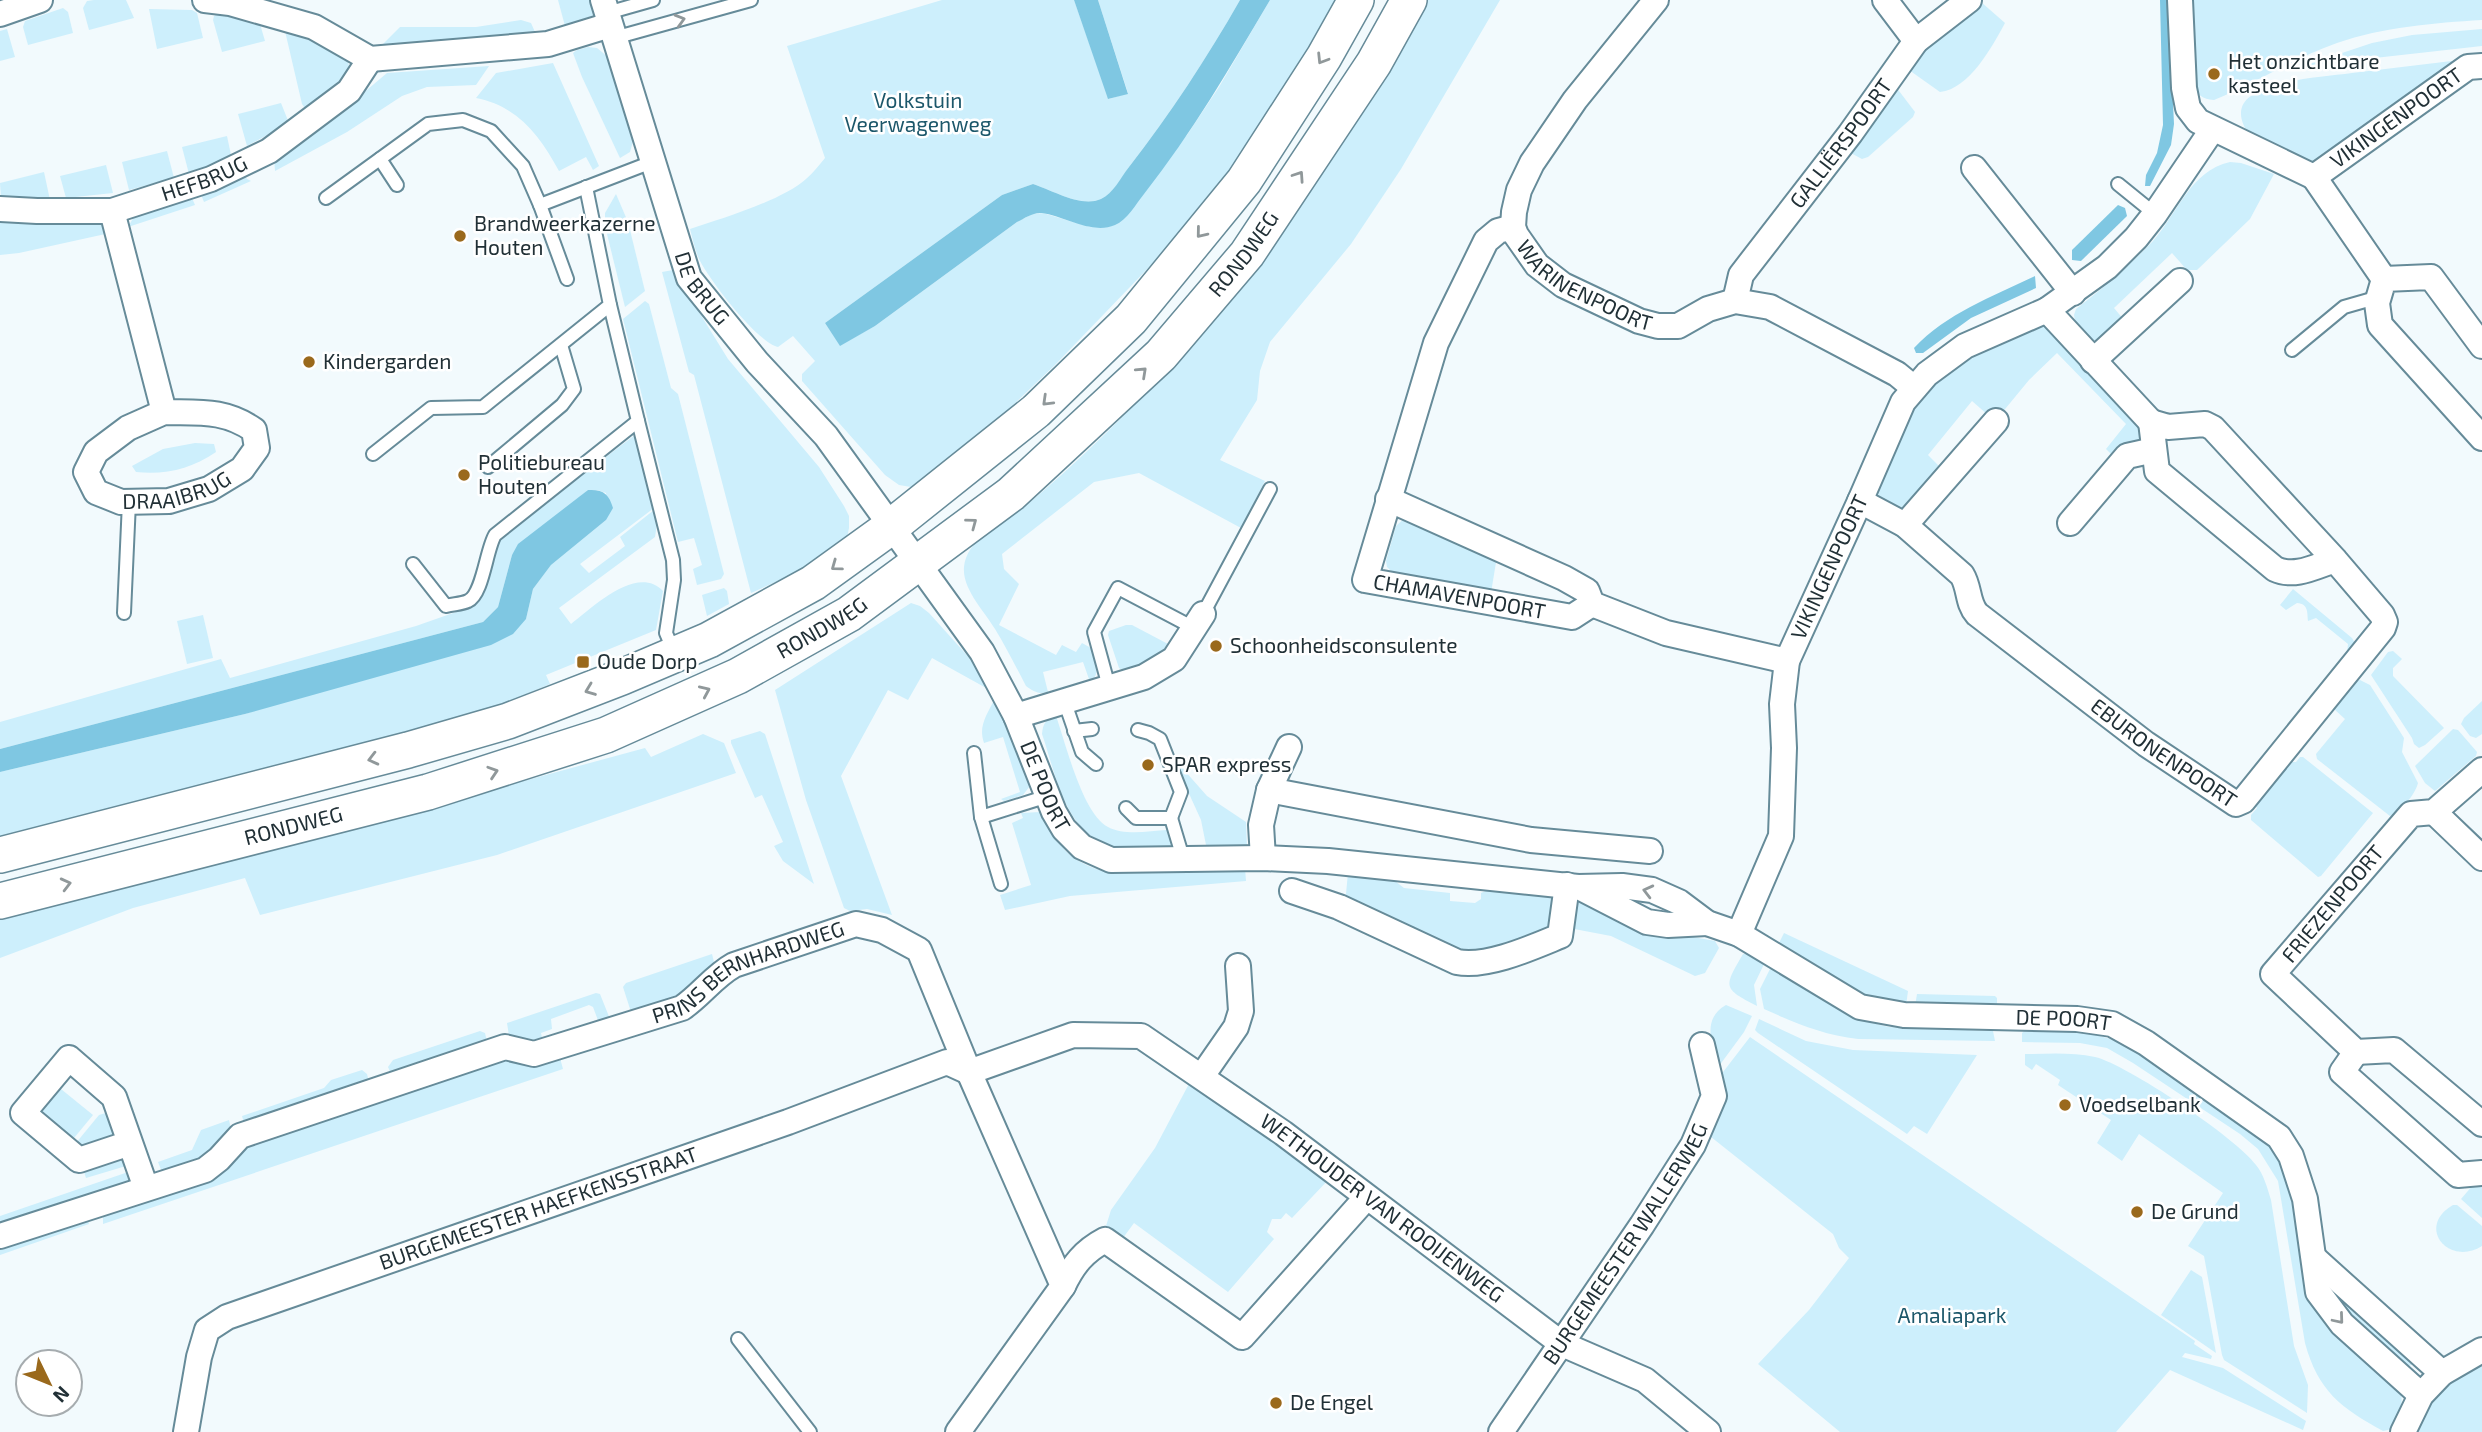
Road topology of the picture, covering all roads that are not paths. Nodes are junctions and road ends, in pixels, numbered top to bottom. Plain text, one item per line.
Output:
1 (40, 0) edge
2 (205, 0) edge
3 (653, 0) edge
4 (751, 0) edge
5 (1356, 0) edge
6 (1409, 0) edge
7 (1656, 0) edge
8 (1885, 0) edge
9 (1969, 0) edge
10 (2180, 0) edge
11 (0, 14) edge
12 (609, 19) edge
13 (1916, 41) junction
14 (370, 59) junction
15 (2482, 66) edge
16 (2212, 130) junction
17 (380, 159) junction
18 (652, 162) junction
19 (1974, 168) dead end
20 (2314, 177) junction
21 (2118, 184) dead end
22 (397, 185) dead end
23 (586, 187) junction
24 (326, 198) dead end
25 (540, 205) junction
26 (0, 209) edge
27 (112, 211) junction
28 (2155, 214) junction
29 (1513, 227) junction
30 (567, 279) dead end
31 (2179, 281) dead end
32 (2382, 288) junction
33 (2073, 293) junction
34 (1735, 301) junction
35 (610, 305) junction
36 (2047, 310) junction
37 (561, 345) junction
38 (2482, 346) edge
39 (2292, 350) dead end
40 (2093, 361) junction
41 (1914, 388) junction
42 (164, 412) junction
43 (638, 421) junction
44 (1996, 421) dead end
45 (2151, 422) junction
46 (2482, 438) edge
47 (2154, 450) junction
48 (373, 454) dead end
49 (488, 467) dead end
50 (1270, 489) dead end
51 (1388, 499) junction
52 (1860, 501) junction
53 (129, 502) junction
54 (2070, 523) dead end
55 (1905, 525) junction
56 (892, 526) junction
57 (2335, 560) junction
58 (413, 564) dead end
59 (918, 564) junction
60 (1592, 604) junction
61 (124, 613) dead end
62 (1198, 621) junction
63 (675, 655) junction
64 (1787, 661) junction
65 (1109, 687) junction
66 (1064, 700) junction
67 (1016, 716) junction
68 (1091, 729) dead end
69 (1138, 730) dead end
70 (1074, 731) junction
71 (1290, 747) dead end
72 (974, 753) dead end
73 (1096, 764) dead end
74 (2482, 770) edge
75 (1269, 790) junction
76 (1048, 796) junction
77 (1126, 808) dead end
78 (2434, 812) junction
79 (981, 817) junction
80 (1171, 818) junction
81 (1531, 840) junction
82 (1650, 851) dead end
83 (0, 855) edge
84 (1183, 858) junction
85 (1263, 858) junction
86 (2482, 858) edge
87 (1529, 881) junction
88 (1001, 884) dead end
89 (1573, 886) junction
90 (1292, 891) dead end
91 (0, 901) edge
92 (1739, 934) junction
93 (1238, 966) dead end
94 (1702, 1045) dead end
95 (2357, 1052) junction
96 (968, 1072) junction
97 (1202, 1076) junction
98 (2482, 1124) edge
99 (130, 1143) dead end
100 (2482, 1173) edge
101 (146, 1188) junction
102 (1366, 1198) junction
103 (0, 1236) edge
104 (2314, 1258) junction
105 (1063, 1286) junction
106 (738, 1339) dead end
107 (1562, 1344) junction
108 (2482, 1350) edge
109 (2442, 1373) junction
110 (2421, 1395) junction
111 (186, 1432) edge
112 (810, 1432) edge
113 (958, 1432) edge
114 (1501, 1432) edge
115 (1708, 1432) edge
116 (2403, 1432) edge

1 - 11 street
2 - 14 street
3 - 12 lane
12 -> 4 lane
5 -> 56 main road, RONDWEG
59 -> 6 main road, RONDWEG
7 - 29 street, WARINENPOORT
8 - 13 street
9 - 13 street, GALLIËRSPOORT
10 - 16 street
12 - 14 street
12 - 18 street, DE BRUG
13 - 34 street, GALLIËRSPOORT
14 - 27 street, HEFBRUG
15 - 20 street, VIKINGENPOORT
16 - 20 street, VIKINGENPOORT
16 - 28 street, VIKINGENPOORT
17 - 22 lane
17 - 24 lane
17 - 25 lane
18 - 23 lane
18 - 56 street, DE BRUG
19 - 33 street
20 - 32 street, VIKINGENPOORT
21 - 28 lane
23 - 25 lane
23 - 35 lane
25 - 30 lane
26 - 27 street, HEFBRUG
27 - 42 street
28 - 33 street, VIKINGENPOORT
29 - 34 street, WARINENPOORT
29 - 51 street, CHAMAVENPOORT
31 - 40 street
32 - 38 street
32 - 39 lane
32 - 46 street
33 - 36 street, VIKINGENPOORT
34 - 41 street, WARINENPOORT
35 - 37 lane
35 - 43 lane
36 - 40 street
36 - 41 street, VIKINGENPOORT
37 - 48 lane
37 - 49 lane
40 - 45 street
41 - 52 street, VIKINGENPOORT
42 - 53 street, DRAAIBRUG
42 - 53 street, DRAAIBRUG
43 - 58 lane
43 - 63 lane
44 - 55 street
45 - 47 street
45 - 57 street, EBURONENPOORT
47 - 54 street
47 - 57 street
50 - 62 lane
51 - 60 street, CHAMAVENPOORT
51 - 60 street, CHAMAVENPOORT
52 - 55 street, EBURONENPOORT
52 - 64 street, VIKINGENPOORT
53 - 61 lane
55 - 57 street, EBURONENPOORT
56 - 59 street, DE BRUG
56 -> 63 main road, RONDWEG
59 - 67 street, DE POORT
91 -> 59 main road, RONDWEG
60 - 64 street, CHAMAVENPOORT
62 - 65 street
62 - 65 lane
63 -> 83 main road, RONDWEG
64 - 92 street, VIKINGENPOORT
65 - 66 street
66 - 67 street
66 - 70 lane
67 - 76 street, DE POORT
68 - 70 lane
69 - 80 lane
70 - 73 lane
71 - 75 street
72 - 79 lane
74 - 78 street, FRIEZENPOORT
75 - 81 street
75 - 85 street
76 - 79 lane
76 - 84 street, DE POORT
77 - 80 lane
78 - 86 street
78 - 95 street, FRIEZENPOORT
79 - 88 lane
80 - 84 lane
81 - 82 street
81 - 87 street
84 - 85 street, DE POORT
85 - 87 street, DE POORT
87 - 89 street, DE POORT
89 - 90 street
89 - 92 street, DE POORT
92 - 104 street, DE POORT
93 - 97 street
94 - 107 street, BURGEMEESTER WALLERWEG
95 - 98 street
95 - 100 street
96 - 97 street, WETHOUDER VAN ROOIJENWEG
96 - 101 street, PRINS BERNHARDWEG
96 - 105 street, PRINS BERNHARDWEG
96 - 111 street, BURGEMEESTER HAEFKENSSTRAAT
97 - 102 street, WETHOUDER VAN ROOIJENWEG
99 - 101 street
101 - 103 street, PRINS BERNHARDWEG
102 - 105 street
102 - 107 street, WETHOUDER VAN ROOIJENWEG
104 - 109 street
104 -> 110 street, DE POORT
105 - 113 street
106 - 112 lane
107 - 114 street, BURGEMEESTER WALLERWEG
107 - 115 street, WETHOUDER VAN ROOIJENWEG
108 - 109 street
109 - 110 street
110 - 116 street

